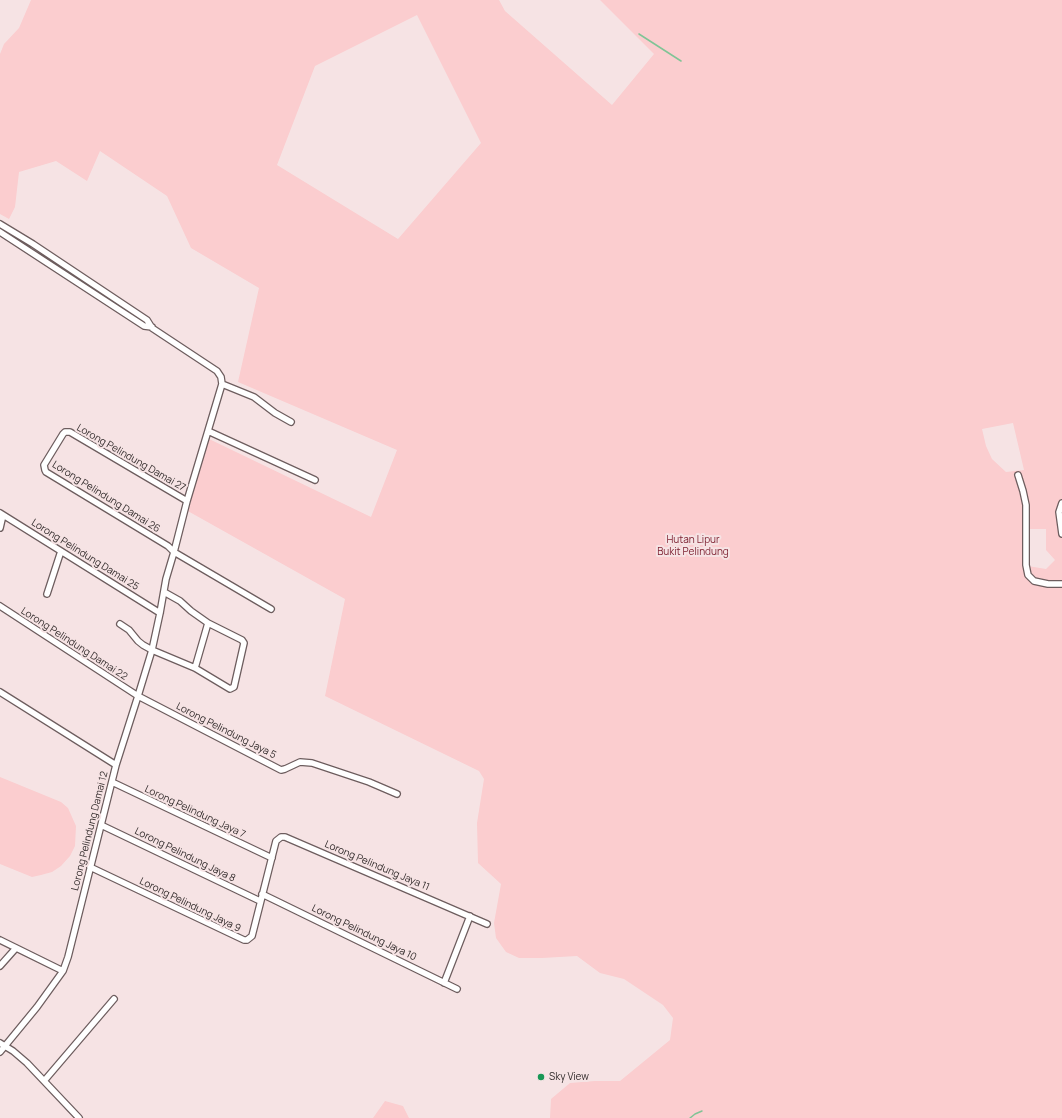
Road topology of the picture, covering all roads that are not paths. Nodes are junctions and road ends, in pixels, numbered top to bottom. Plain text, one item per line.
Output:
1 (0, 224) edge
2 (0, 232) edge
3 (152, 328) junction
4 (222, 384) junction
5 (291, 422) dead end
6 (208, 431) junction
7 (65, 432) joint
8 (1018, 475) dead end
9 (315, 480) dead end
10 (186, 501) junction
11 (1062, 503) edge
12 (2, 514) edge
13 (0, 528) edge
14 (1062, 534) edge
15 (61, 551) junction
16 (174, 552) junction
17 (1062, 584) edge
18 (164, 592) junction
19 (47, 594) dead end
20 (0, 606) edge
21 (271, 609) dead end
22 (160, 613) junction
23 (208, 623) junction
24 (120, 624) dead end
25 (152, 650) junction
26 (195, 668) junction
27 (0, 692) edge
28 (138, 696) junction
29 (116, 766) junction
30 (112, 782) junction
31 (397, 794) dead end
32 (101, 825) junction
33 (272, 858) junction
34 (90, 867) junction
35 (262, 894) junction
36 (260, 901) junction
37 (470, 916) junction
38 (487, 924) dead end
39 (0, 940) edge
40 (16, 948) junction
41 (0, 966) edge
42 (63, 971) junction
43 (444, 983) junction
44 (457, 989) dead end
45 (114, 999) dead end
46 (2, 1045) edge
47 (0, 1052) edge
48 (44, 1081) junction
49 (79, 1118) edge

1 - 3 street
2 - 3 street
3 - 4 street
4 - 5 street
4 - 6 street, Lorong Pelindung Damai 12
6 - 9 street
6 - 10 street, Lorong Pelindung Damai 12
7 - 10 street, Lorong Pelindung Damai 27
7 - 16 street, Lorong Pelindung Damai 26
8 - 17 street
10 - 16 street, Lorong Pelindung Damai 12
11 - 14 street
12 - 13 street
12 - 15 street, Lorong Pelindung Damai 25
15 - 19 street
15 - 22 street, Lorong Pelindung Damai 25
16 - 18 street, Lorong Pelindung Damai 12
16 - 21 street, Lorong Pelindung Damai 26
18 - 22 street, Lorong Pelindung Damai 12
18 - 23 street
20 - 28 street, Lorong Pelindung Damai 22
22 - 25 street, Lorong Pelindung Damai 12
23 - 26 street
23 - 26 street
24 - 25 street
25 - 26 street
25 - 28 street, Lorong Pelindung Damai 12
27 - 29 street
28 - 29 street, Lorong Pelindung Damai 12
28 - 31 street, Lorong Pelindung Jaya 5
29 - 30 street, Lorong Pelindung Damai 12
30 - 32 street, Lorong Pelindung Damai 12
30 - 33 street, Lorong Pelindung Jaya 7
32 - 34 street, Lorong Pelindung Damai 12
32 - 36 street, Lorong Pelindung Jaya 8
33 - 35 street, Lorong Pelindung Jaya 9
33 - 37 street, Lorong Pelindung Jaya 11
34 - 36 street, Lorong Pelindung Jaya 9
34 - 42 street, Lorong Pelindung Damai 12
35 - 36 street, Lorong Pelindung Jaya 9
35 - 43 street, Lorong Pelindung Jaya 10
37 - 38 street, Lorong Pelindung Jaya 11
37 - 43 street
39 - 40 street
40 - 41 street
40 - 42 street
42 - 46 street, Lorong Pelindung Damai 12
43 - 44 street, Lorong Pelindung Jaya 10
45 - 48 street
46 - 47 street, Lorong Pelindung Damai 12
46 - 48 street
48 - 49 street

